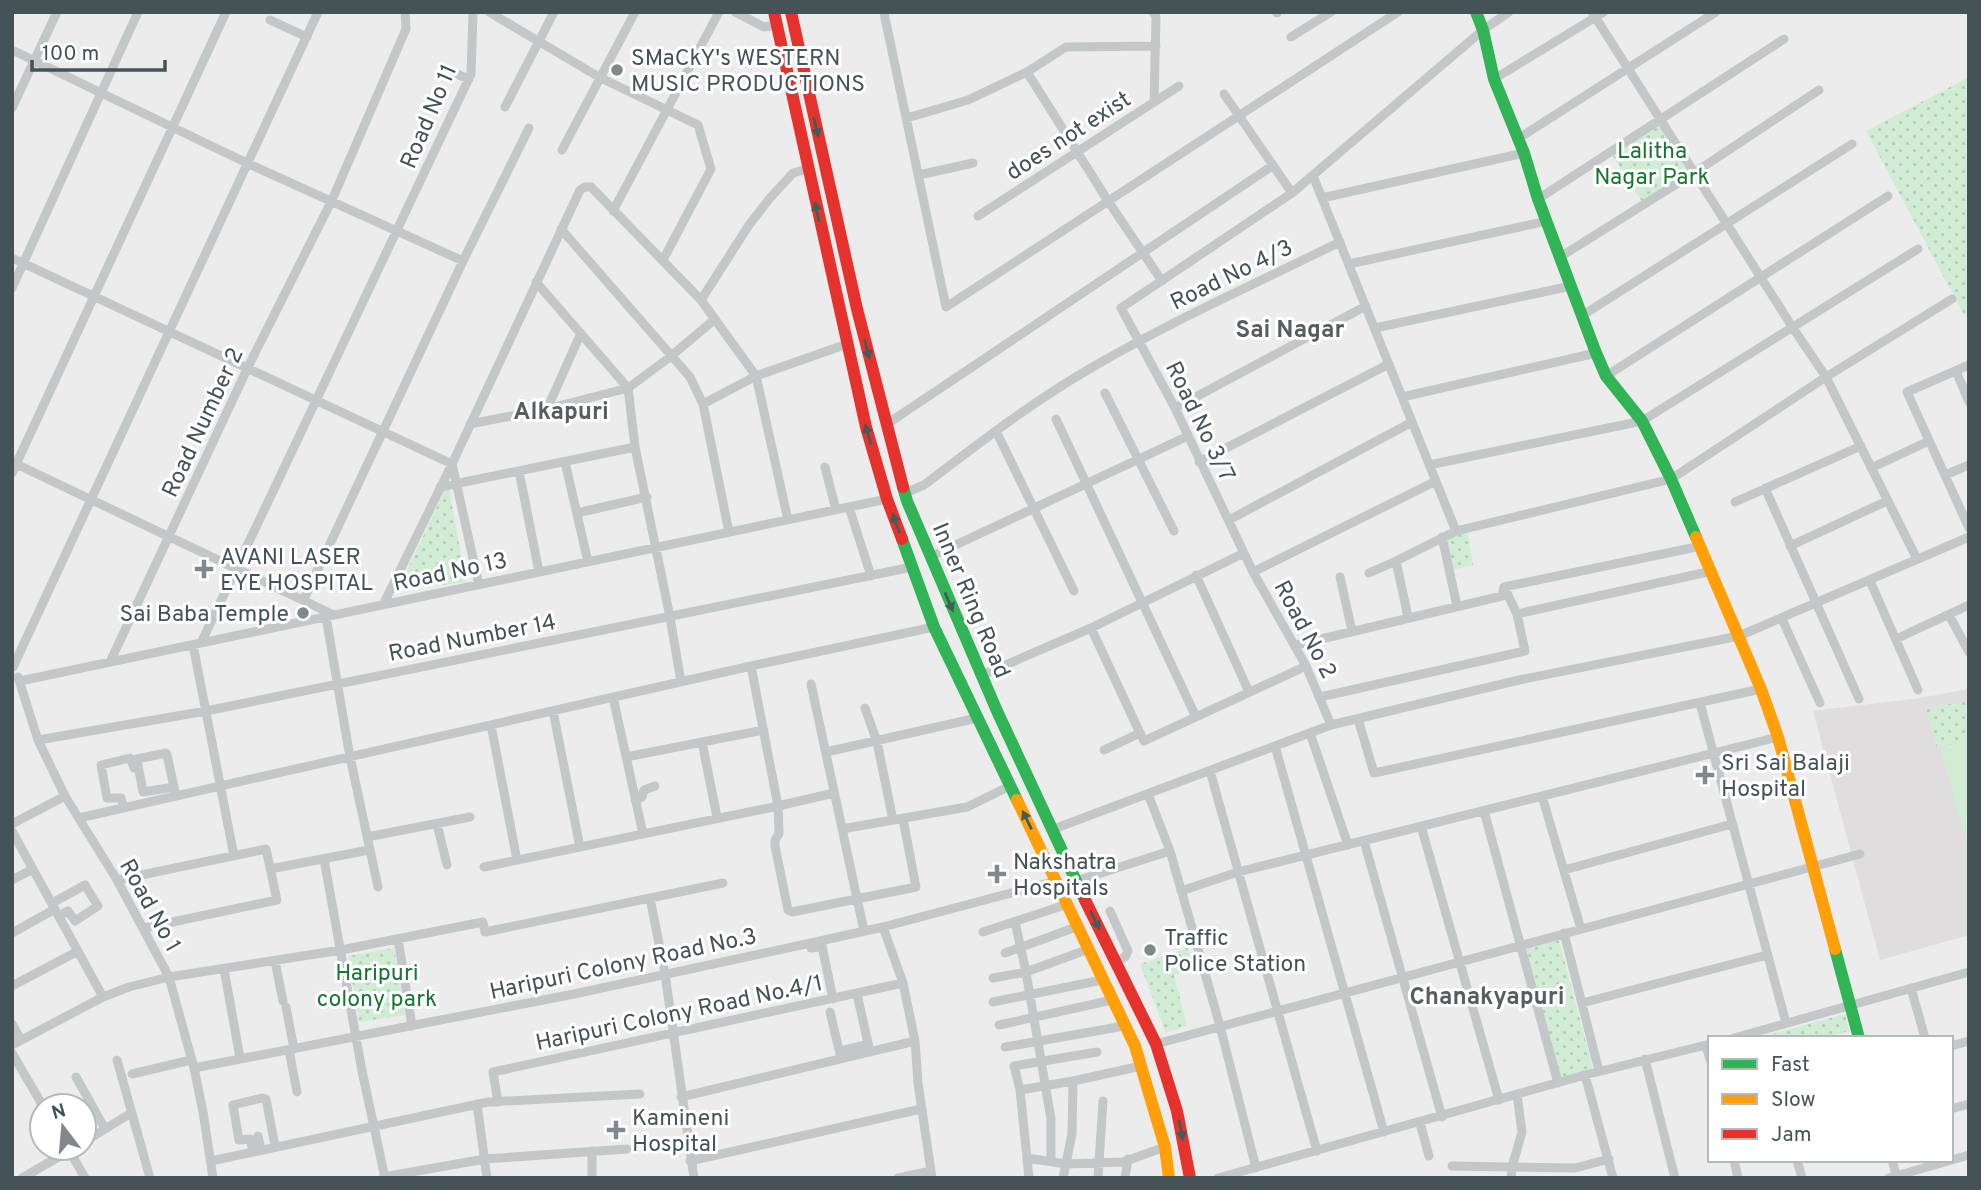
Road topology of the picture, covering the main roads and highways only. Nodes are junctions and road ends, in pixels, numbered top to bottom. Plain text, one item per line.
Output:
1 (791, 12) edge
2 (1476, 12) edge
3 (775, 19) edge
4 (995, 756) junction
5 (1019, 761) junction
6 (1858, 1036) edge
7 (1169, 1178) edge
8 (1191, 1178) edge

1 -> 5 main road, Inner Ring Road
2 - 6 main road
4 -> 3 main road, Inner Ring Road
4 - 5 main road
7 -> 4 main road, Inner Ring Road
5 -> 8 main road, Inner Ring Road

